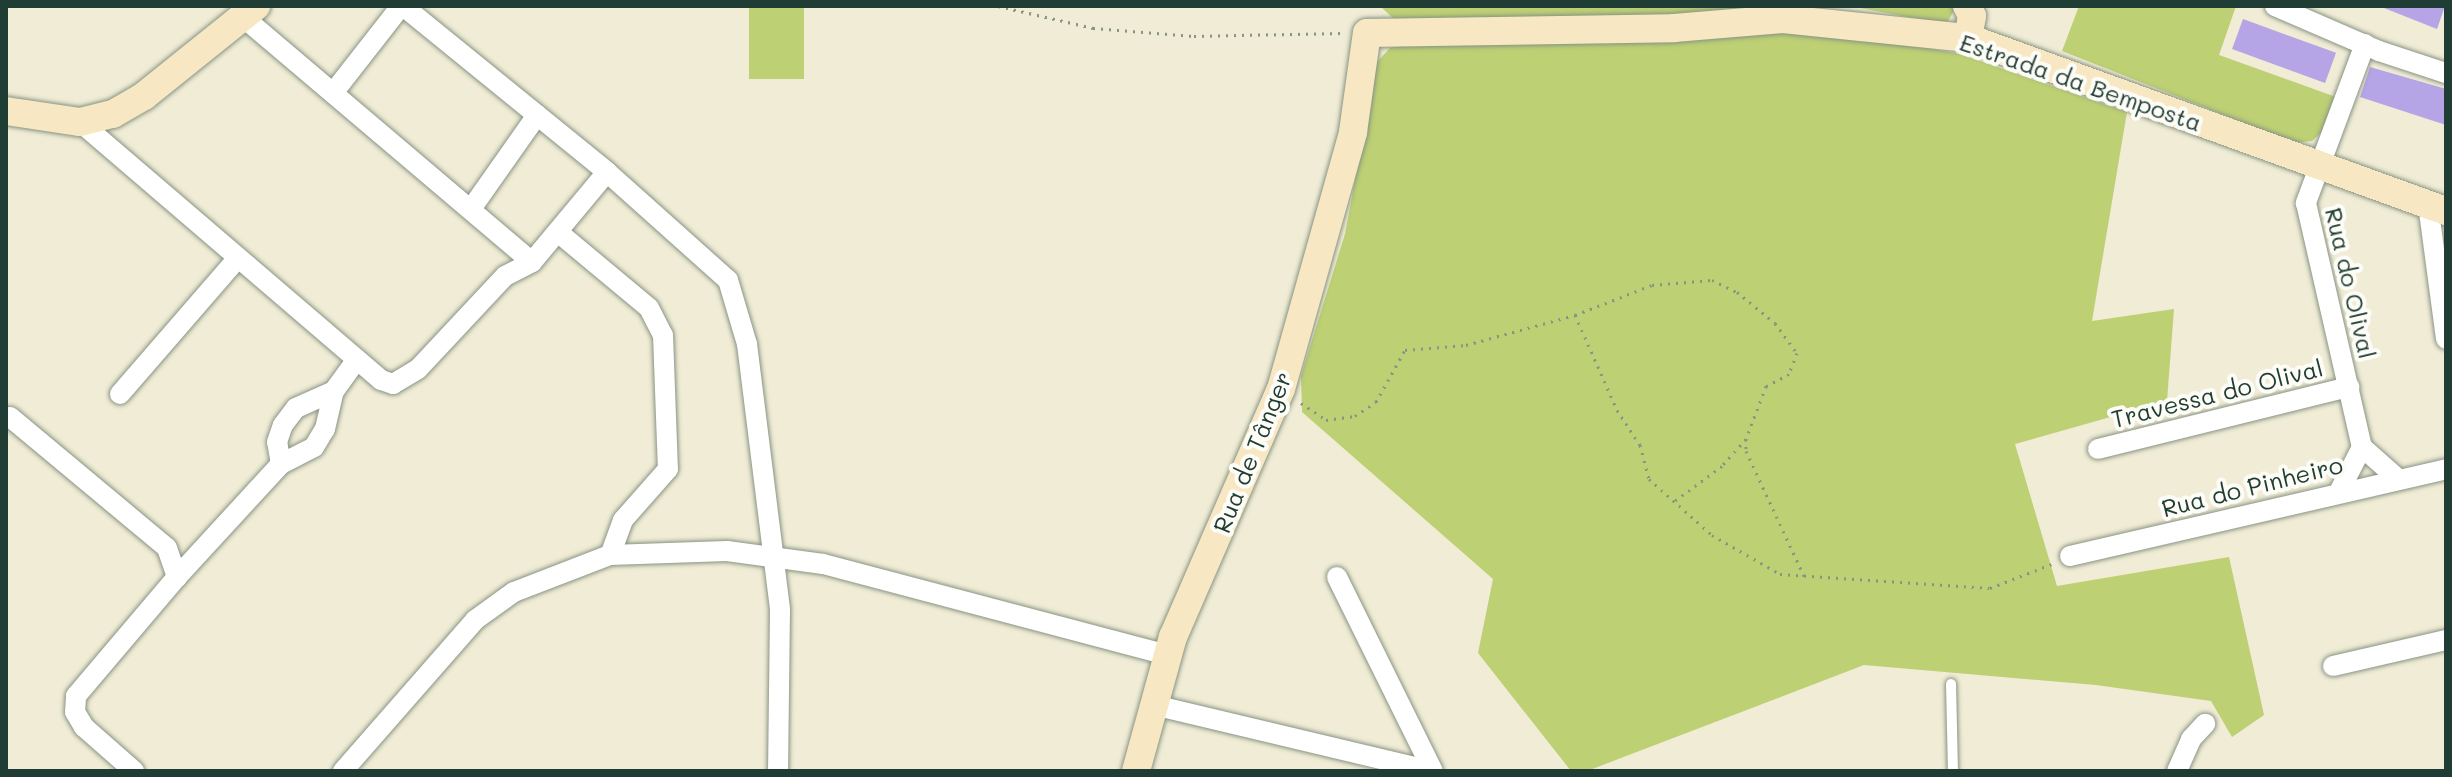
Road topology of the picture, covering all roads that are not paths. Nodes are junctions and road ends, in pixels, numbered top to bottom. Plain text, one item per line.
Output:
1 (402, 6) edge
2 (1967, 6) edge
3 (2275, 6) edge
4 (249, 11) edge
5 (1367, 33) joint
6 (1968, 38) junction
7 (2365, 44) junction
8 (2446, 73) edge
9 (333, 93) junction
10 (6, 111) edge
11 (537, 115) junction
12 (80, 122) junction
13 (2321, 165) junction
14 (607, 172) junction
15 (2437, 208) edge
16 (471, 209) junction
17 (559, 233) junction
18 (238, 258) junction
19 (532, 262) junction
20 (2446, 339) edge
21 (357, 359) junction
22 (2349, 387) junction
23 (334, 391) junction
24 (120, 394) dead end
25 (10, 417) dead end
26 (2362, 447) junction
27 (2098, 449) dead end
28 (281, 464) junction
29 (2446, 469) edge
30 (2398, 479) junction
31 (2339, 492) junction
32 (610, 555) junction
33 (774, 556) junction
34 (2070, 556) road end
35 (177, 577) junction
36 (1337, 577) dead end
37 (2446, 640) edge
38 (1168, 655) junction
39 (2333, 666) dead end
40 (1951, 684) dead end
41 (1154, 705) junction
42 (2205, 724) dead end
43 (134, 771) edge
44 (343, 771) edge
45 (778, 771) edge
46 (1136, 771) edge
47 (1432, 771) edge
48 (1953, 771) edge
49 (2177, 771) edge

1 - 9 street
1 - 11 street
2 - 6 street
3 - 7 street
4 - 9 street
4 - 12 street
5 - 6 street, Estrada da Bemposta
5 - 38 street, Rua de Tânger
6 - 13 street, Estrada da Bemposta
7 - 8 street
7 - 13 street, Rua do Olival
9 - 16 street
10 - 12 street
11 - 14 street
11 - 16 street
12 - 18 street
13 - 15 street, Estrada da Bemposta
13 - 22 street, Rua do Olival
14 - 17 street
14 - 33 street
15 - 20 street
16 - 19 street
17 - 19 street
17 - 32 street
18 - 21 street
18 - 24 street
19 - 21 street
21 - 23 street
22 - 26 street, Rua do Olival
22 - 27 street, Travessa do Olival
23 - 28 street
23 - 28 street
25 - 35 street
26 - 30 street
26 - 31 street
28 - 35 street
29 - 30 street, Rua do Pinheiro
30 - 31 street, Rua do Pinheiro
31 - 34 street, Rua do Pinheiro
32 - 33 street
32 - 44 street
33 - 38 street
33 - 45 street
35 - 43 street
36 - 47 street
37 - 39 street
38 - 41 street, Rua de Tânger
40 - 48 lane
41 - 46 street, Rua de Tânger
41 - 47 street
42 - 49 street

